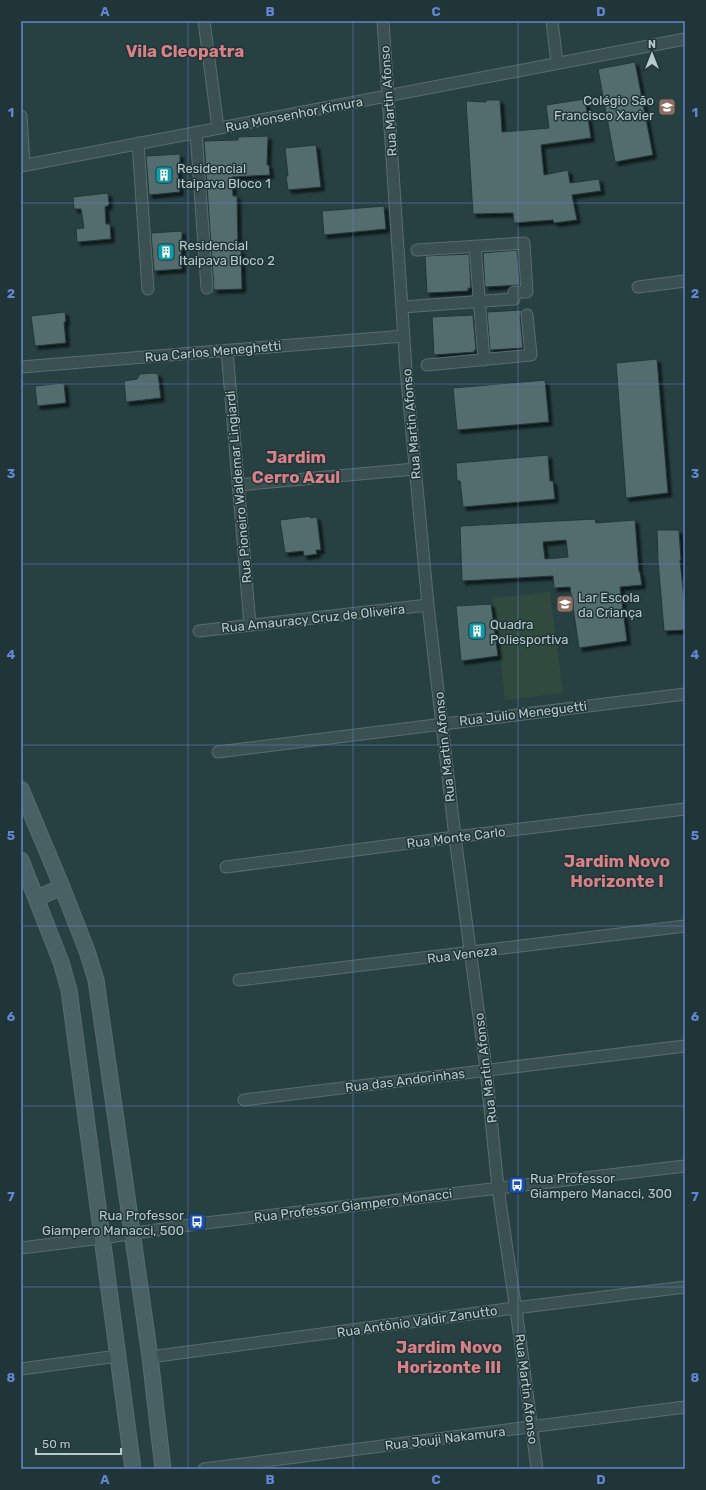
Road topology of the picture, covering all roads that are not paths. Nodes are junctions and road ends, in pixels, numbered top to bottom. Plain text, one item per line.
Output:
1 (204, 21) edge
2 (383, 21) edge
3 (552, 21) edge
4 (685, 39) edge
5 (557, 63) junction
6 (387, 97) junction
7 (21, 116) edge
8 (218, 128) junction
9 (196, 132) junction
10 (138, 143) junction
11 (23, 166) edge
12 (475, 246) junction
13 (417, 250) dead end
14 (685, 281) edge
15 (638, 287) dead end
16 (207, 288) dead end
17 (148, 289) dead end
18 (479, 301) junction
19 (402, 307) junction
20 (527, 315) dead end
21 (404, 336) junction
22 (227, 350) junction
23 (484, 360) junction
24 (427, 365) dead end
25 (21, 367) edge
26 (415, 469) junction
27 (238, 485) junction
28 (428, 605) junction
29 (250, 625) junction
30 (199, 631) dead end
31 (685, 694) edge
32 (441, 723) junction
33 (218, 752) dead end
34 (21, 789) edge
35 (685, 809) edge
36 (454, 837) junction
37 (21, 860) edge
38 (226, 867) dead end
39 (62, 887) junction
40 (37, 898) junction
41 (685, 926) edge
42 (471, 953) junction
43 (239, 980) dead end
44 (685, 1046) edge
45 (486, 1069) junction
46 (244, 1100) dead end
47 (685, 1166) edge
48 (498, 1188) junction
49 (132, 1234) junction
50 (102, 1238) junction
51 (21, 1248) edge
52 (685, 1287) edge
53 (515, 1308) junction
54 (118, 1356) junction
55 (150, 1357) junction
56 (21, 1369) edge
57 (685, 1407) edge
58 (532, 1426) junction
59 (133, 1469) edge
60 (163, 1469) edge
61 (204, 1469) edge
62 (537, 1469) edge

1 - 8 street
2 - 6 street, Rua Martin Afonso
3 - 5 street
4 - 5 street, Rua Monsenhor Kimura
5 - 6 street, Rua Monsenhor Kimura
6 - 8 street, Rua Monsenhor Kimura
6 - 19 street, Rua Martin Afonso
7 - 11 street
8 - 9 street, Rua Monsenhor Kimura
9 - 10 street, Rua Monsenhor Kimura
9 - 16 street
10 - 11 street, Rua Monsenhor Kimura
10 - 17 street
12 - 13 street
12 - 18 street
12 - 18 street
14 - 15 street
18 - 19 street
18 - 23 street
19 - 21 street, Rua Martin Afonso
20 - 23 street
21 - 22 street, Rua Carlos Meneghetti
21 - 26 street, Rua Martin Afonso
22 - 25 street, Rua Carlos Meneghetti
22 - 27 street, Rua Pioneiro Waldemar Lingiardi
23 - 24 street
26 - 27 street
26 - 28 street, Rua Martin Afonso
27 - 29 street, Rua Pioneiro Waldemar Lingiardi
28 - 29 street, Rua Amauracy Cruz de Oliveira
28 - 32 street, Rua Martin Afonso
29 - 30 street, Rua Amauracy Cruz de Oliveira
31 - 32 street, Rua Julio Meneguetti
32 - 33 street, Rua Julio Meneguetti
32 - 36 street, Rua Martin Afonso
34 - 39 main road
35 - 36 street, Rua Monte Carlo
36 - 38 street, Rua Monte Carlo
36 - 42 street, Rua Martin Afonso
37 - 40 main road
39 - 40 main road
39 - 49 main road
40 - 50 main road
41 - 42 street, Rua Veneza
42 - 43 street, Rua Veneza
42 - 45 street, Rua Martin Afonso
44 - 45 street, Rua das Andorinhas
45 - 46 street, Rua das Andorinhas
45 - 48 street, Rua Martin Afonso
47 - 48 street, Rua Professor Giampero Monacci
48 - 49 street, Rua Professor Giampero Monacci
48 - 53 street, Rua Martin Afonso
49 - 50 street, Rua Professor Giampero Monacci
49 - 55 main road
50 - 51 street, Rua Professor Giampero Monacci
50 - 54 main road
52 - 53 street, Rua Antônio Valdir Zanutto
53 - 55 street, Rua Antônio Valdir Zanutto
53 - 58 street, Rua Martin Afonso
54 - 56 street
54 - 59 main road
55 - 60 main road
57 - 58 street, Rua Jouji Nakamura
58 - 61 street, Rua Jouji Nakamura
58 - 62 street, Rua Martin Afonso

